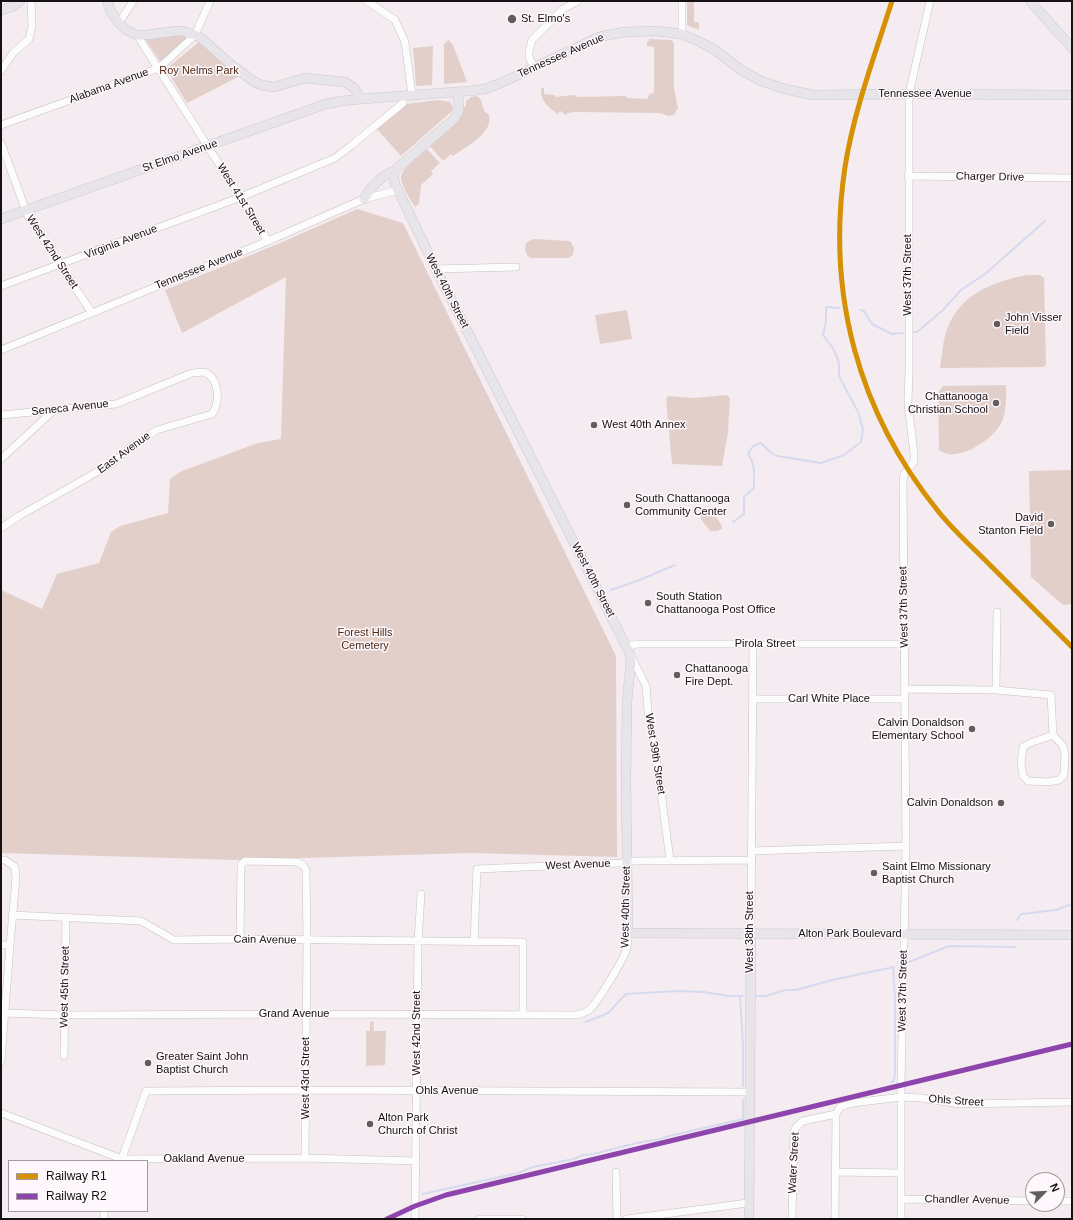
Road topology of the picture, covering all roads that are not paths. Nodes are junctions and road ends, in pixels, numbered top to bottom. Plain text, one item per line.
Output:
1 (20, 1) edge
2 (31, 1) edge
3 (107, 1) edge
4 (133, 1) edge
5 (210, 1) edge
6 (367, 1) edge
7 (578, 1) edge
8 (682, 1) edge
9 (930, 1) edge
10 (1030, 1) edge
11 (1, 10) edge
12 (119, 23) junction
13 (682, 34) junction
14 (137, 35) junction
15 (195, 35) junction
16 (1072, 48) edge
17 (159, 68) junction
18 (534, 68) junction
19 (1, 71) edge
20 (458, 92) junction
21 (909, 94) junction
22 (407, 96) junction
23 (1072, 96) edge
24 (361, 99) junction
25 (1, 125) edge
26 (1, 143) edge
27 (208, 146) junction
28 (5, 165) edge
29 (394, 171) junction
30 (908, 176) junction
31 (1072, 178) edge
32 (398, 190) junction
33 (241, 197) junction
34 (364, 199) junction
35 (25, 210) junction
36 (1, 219) edge
37 (268, 241) junction
38 (60, 265) junction
39 (516, 267) dead end
40 (436, 269) junction
41 (1, 286) edge
42 (92, 313) junction
43 (1, 350) edge
44 (206, 372) joint
45 (54, 410) junction
46 (1, 415) edge
47 (1, 459) edge
48 (1, 528) edge
49 (997, 612) dead end
50 (753, 644) junction
51 (905, 644) junction
52 (628, 649) junction
53 (904, 689) junction
54 (996, 690) junction
55 (753, 699) junction
56 (904, 699) junction
57 (1053, 735) junction
58 (906, 846) junction
59 (751, 850) junction
60 (1, 860) edge
61 (670, 860) junction
62 (751, 860) junction
63 (627, 862) junction
64 (421, 894) dead end
65 (12, 915) junction
66 (66, 918) junction
67 (628, 933) junction
68 (751, 934) junction
69 (904, 934) junction
70 (1072, 935) edge
71 (240, 939) junction
72 (307, 941) junction
73 (418, 942) junction
74 (474, 942) junction
75 (1, 945) edge
76 (10, 945) junction
77 (5, 1013) junction
78 (306, 1014) junction
79 (583, 1014) joint
80 (64, 1015) junction
81 (418, 1015) junction
82 (522, 1015) junction
83 (64, 1056) dead end
84 (1, 1061) edge
85 (306, 1090) junction
86 (417, 1091) junction
87 (749, 1092) junction
88 (901, 1097) junction
89 (1072, 1102) edge
90 (1, 1113) edge
91 (836, 1114) junction
92 (305, 1158) junction
93 (121, 1160) edge
94 (416, 1161) junction
95 (616, 1172) dead end
96 (836, 1172) junction
97 (901, 1173) junction
98 (901, 1199) junction
99 (1025, 1201) edge
100 (748, 1203) junction
101 (415, 1219) edge
102 (480, 1219) edge
103 (522, 1219) edge
104 (617, 1219) edge
105 (627, 1219) edge
106 (749, 1219) edge
107 (792, 1219) edge
108 (835, 1219) edge
109 (901, 1219) edge

1 - 11 main road
2 - 19 street
3 - 12 main road
4 - 12 street
5 - 15 street, Alabama Avenue
6 - 22 street
7 - 18 street
8 - 13 street
9 - 21 street, West 37th Street
10 - 16 main road
12 - 14 main road
13 - 18 main road, Tennessee Avenue
13 - 21 main road, Tennessee Avenue
14 - 15 main road
14 - 17 street, West 41st Street
15 - 17 street, Alabama Avenue
15 - 24 main road
17 - 25 street, Alabama Avenue
17 - 27 street, West 41st Street
18 - 20 main road, Tennessee Avenue
20 - 22 main road
20 - 29 main road
21 - 23 main road, Tennessee Avenue
21 - 30 street, West 37th Street
22 - 24 main road, St Elmo Avenue
22 - 33 street, Virginia Avenue
24 - 27 main road, St Elmo Avenue
26 - 28 street, West 42nd Street
27 - 33 street, West 41st Street
27 - 35 main road, St Elmo Avenue
28 - 35 street, West 42nd Street
29 - 32 main road, West 40th Street
29 - 34 main road
30 - 31 street, Charger Drive
30 - 51 street, West 37th Street
32 - 34 street, Tennessee Avenue
32 - 40 main road, West 40th Street
33 - 37 street, West 41st Street
33 - 38 street, Virginia Avenue
34 - 37 street, Tennessee Avenue
35 - 36 main road, St Elmo Avenue
35 - 38 street, West 42nd Street
37 - 42 street, Tennessee Avenue
38 - 41 street, Virginia Avenue
38 - 42 street, West 42nd Street
39 - 40 street
40 - 52 main road, West 40th Street
42 - 43 street, Tennessee Avenue
44 - 45 street, Seneca Avenue
44 - 48 street, East Avenue
45 - 46 street, Seneca Avenue
45 - 47 street
49 - 54 street
50 - 51 street, Pirola Street
50 - 52 street, Pirola Street
50 - 55 street, West 38th Street
51 - 53 street, West 37th Street
52 - 61 street, West 39th Street
52 - 63 main road, West 40th Street
53 - 54 street
53 - 56 street, West 37th Street
54 - 57 street
55 - 56 street, Carl White Place
55 - 59 street, West 38th Street
56 - 58 street, West 37th Street
57 - 57 street
58 - 59 street
58 - 69 street, West 37th Street
59 - 62 street, West 38th Street
60 - 65 street
61 - 62 street, West Avenue
61 - 63 street, West Avenue
62 - 68 street, West 38th Street
63 - 67 main road, West 40th Street
63 - 74 street, West Avenue
64 - 73 street, West 42nd Street
65 - 66 street, Cain Avenue
65 - 76 street
66 - 71 street, Cain Avenue
66 - 80 street, West 45th Street
67 - 68 main road, Alton Park Boulevard
67 - 79 street, West 40th Street
68 - 69 main road, Alton Park Boulevard
68 - 87 main road, West 38th Street
69 - 70 main road, Alton Park Boulevard
69 - 88 street, West 37th Street
71 - 72 street, Cain Avenue
71 - 72 street, West 43rd Street
72 - 73 street, Cain Avenue
72 - 78 street, West 43rd Street
73 - 74 street, Cain Avenue
73 - 81 street, West 42nd Street
74 - 82 street, Cain Avenue
75 - 76 street
76 - 77 street
77 - 80 street, Grand Avenue
77 - 84 street
78 - 80 street, Grand Avenue
78 - 81 street, Grand Avenue
78 - 85 street, West 43rd Street
79 - 82 street, Grand Avenue
80 - 83 street, West 45th Street
81 - 82 street, Grand Avenue
81 - 86 street, West 42nd Street
85 - 86 street, Ohls Avenue
85 - 92 street, West 43rd Street
85 - 93 street, Ohls Avenue
86 - 87 street, Ohls Avenue
86 - 94 street, West 42nd Street
87 - 100 main road, West 38th Street
88 - 89 street, Ohls Street
88 - 91 street, Ohls Street
88 - 97 street, West 37th Street
90 - 93 street, Oakland Avenue
91 - 96 street
91 - 107 street, Water Street
92 - 93 street, Oakland Avenue
92 - 94 street, Oakland Avenue
94 - 101 street, West 42nd Street
95 - 104 street
96 - 97 street
96 - 108 street
97 - 98 street, West 37th Street
98 - 99 street, Chandler Avenue
98 - 109 street, West 37th Street
100 - 105 street
100 - 106 main road, West 38th Street
102 - 103 street

